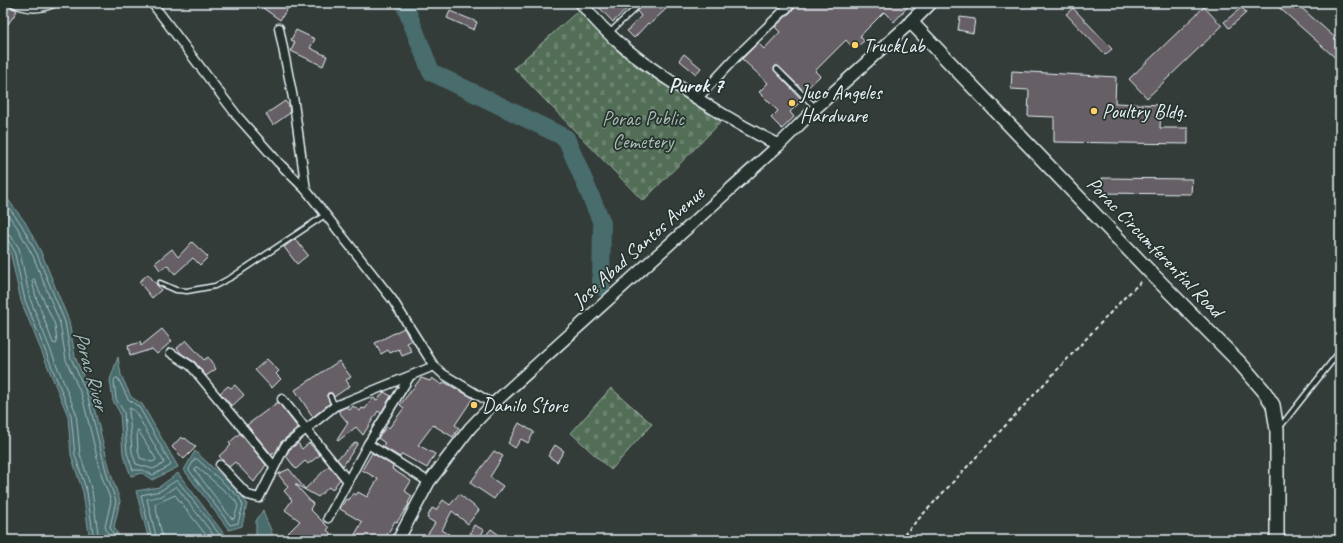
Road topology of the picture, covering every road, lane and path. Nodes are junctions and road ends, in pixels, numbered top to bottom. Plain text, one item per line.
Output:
1 (15, 3) edge
2 (53, 3) edge
3 (152, 3) edge
4 (641, 3) edge
5 (792, 3) edge
6 (930, 3) edge
7 (585, 4) edge
8 (911, 22) junction
9 (279, 28) dead end
10 (608, 34) junction
11 (777, 69) dead end
12 (698, 99) junction
13 (816, 108) junction
14 (779, 145) junction
15 (306, 190) junction
16 (324, 215) junction
17 (1150, 272) junction
18 (160, 283) dead end
19 (1340, 351) edge
20 (171, 353) dead end
21 (434, 366) junction
22 (410, 376) junction
23 (330, 396) dead end
24 (282, 399) dead end
25 (493, 404) junction
26 (335, 406) junction
27 (307, 429) junction
28 (1277, 430) junction
29 (368, 444) junction
30 (220, 465) dead end
31 (274, 466) junction
32 (348, 481) junction
33 (429, 482) junction
34 (328, 518) dead end
35 (398, 540) edge
36 (899, 540) edge
37 (1276, 540) edge

1 - 2 street
3 - 15 street
4 - 10 lane
5 - 12 street
6 - 8 main road, Jose Abad Santos Avenue
7 - 10 main road
8 - 13 main road, Jose Abad Santos Avenue
8 - 17 main road, Porac Circumferential Road
9 - 15 street
10 - 12 main road
11 - 13 lane
12 - 14 main road
13 - 14 main road, Jose Abad Santos Avenue
14 - 25 main road, Jose Abad Santos Avenue
15 - 16 street
16 - 18 lane
16 - 21 street
17 - 28 main road, Porac Circumferential Road
17 - 36 path
19 - 28 lane
20 - 31 street
21 - 22 street
21 - 25 street
22 - 26 street
22 - 29 street
23 - 26 lane
24 - 27 street
25 - 33 main road, Jose Abad Santos Avenue
26 - 27 street
27 - 31 street
27 - 32 street
28 - 37 main road, Porac Circumferential Road
29 - 32 street
29 - 33 street
30 - 31 street
32 - 34 street
33 - 35 main road, Jose Abad Santos Avenue

